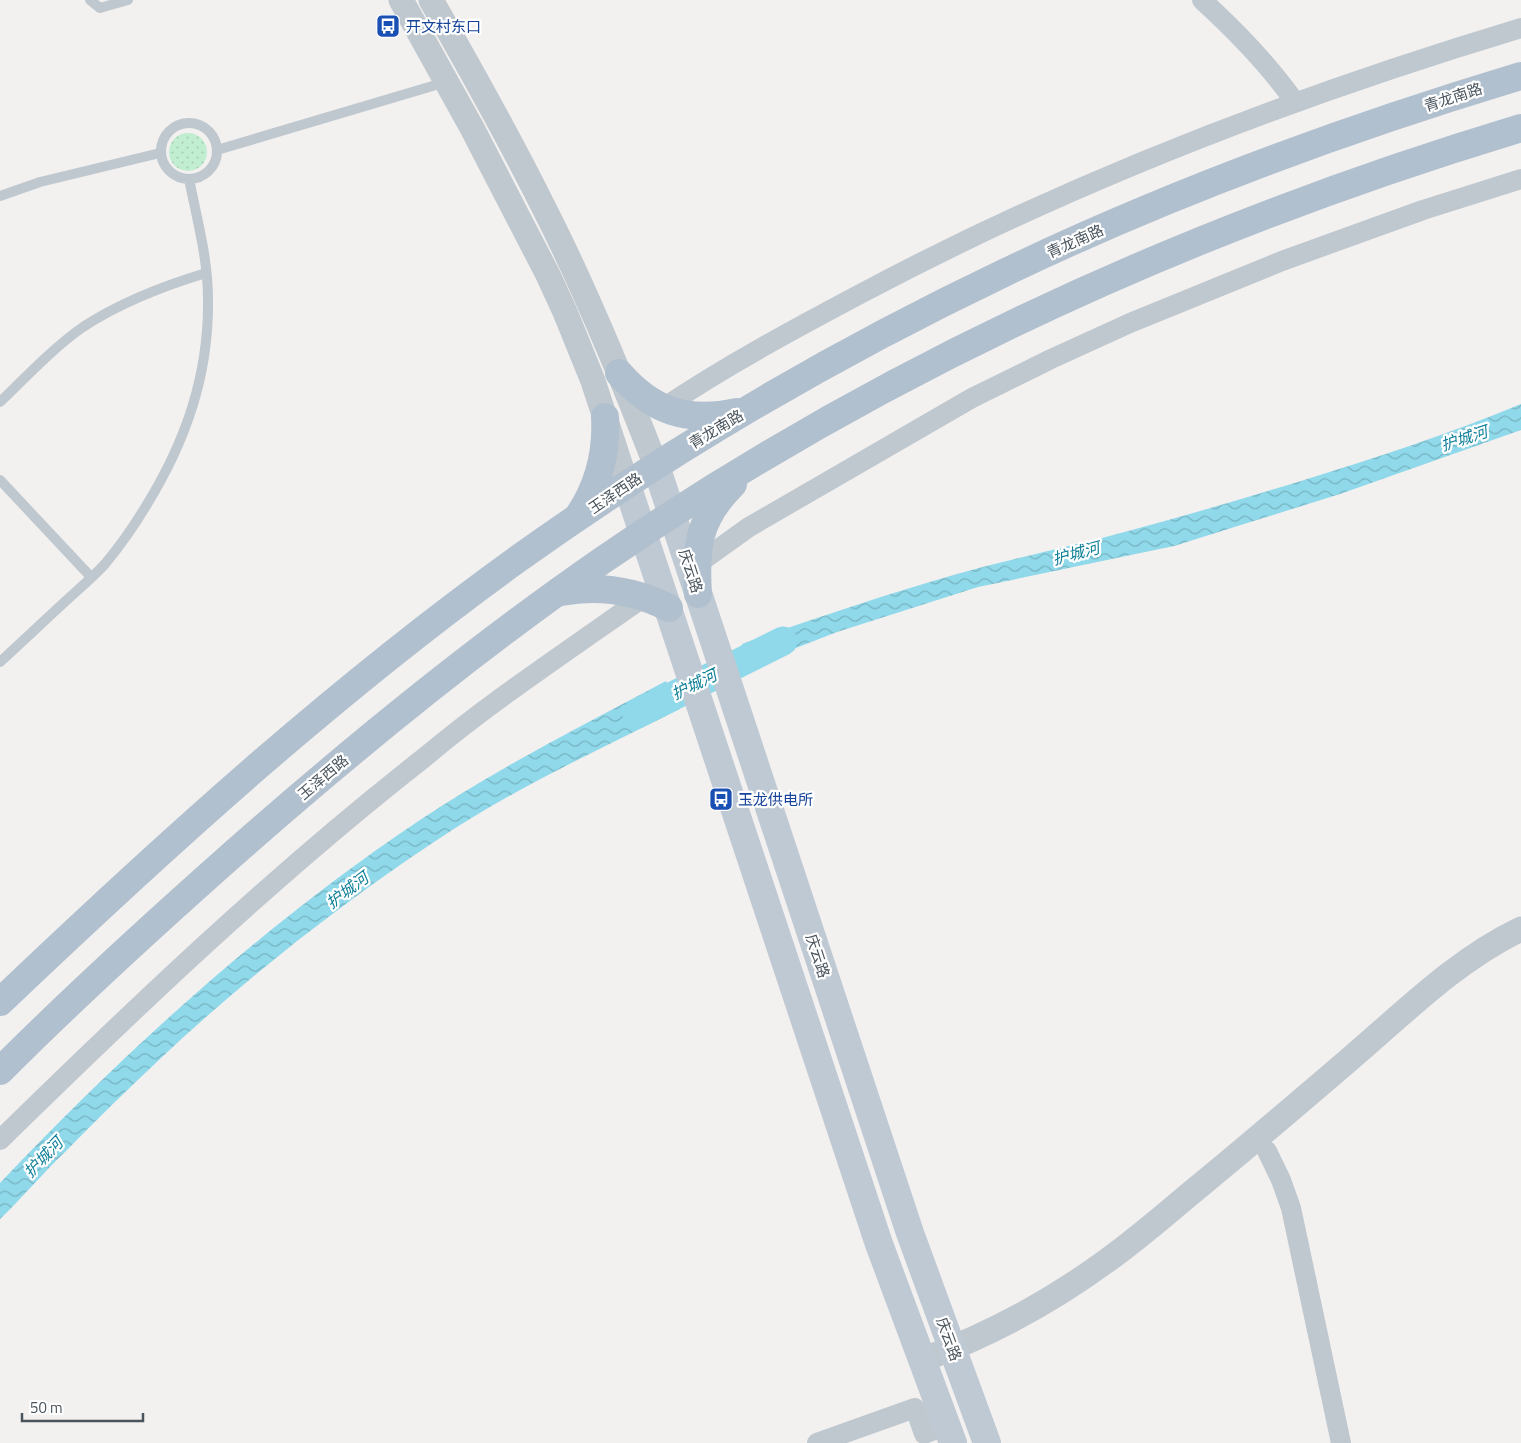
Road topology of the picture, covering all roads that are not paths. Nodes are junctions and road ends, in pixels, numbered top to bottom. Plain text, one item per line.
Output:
1 (90, 0) edge
2 (128, 0) edge
3 (401, 0) edge
4 (431, 0) edge
5 (1202, 0) edge
6 (1521, 28) edge
7 (1521, 76) edge
8 (446, 81) junction
9 (1295, 102) junction
10 (1521, 128) edge
11 (217, 150) junction
12 (160, 153) junction
13 (1521, 179) edge
14 (189, 180) junction
15 (0, 196) edge
16 (206, 273) junction
17 (619, 373) junction
18 (765, 399) junction
19 (0, 402) edge
20 (663, 408) junction
21 (604, 417) junction
22 (752, 465) junction
23 (656, 466) junction
24 (0, 480) edge
25 (627, 485) junction
26 (672, 515) junction
27 (577, 518) junction
28 (644, 533) junction
29 (696, 565) junction
30 (91, 577) junction
31 (557, 593) junction
32 (698, 594) junction
33 (656, 603) junction
34 (0, 662) edge
35 (1521, 929) edge
36 (1521, 947) edge
37 (0, 1002) edge
38 (0, 1071) edge
39 (0, 1140) edge
40 (1267, 1151) junction
41 (955, 1355) junction
42 (924, 1367) junction
43 (950, 1434) edge
44 (817, 1443) edge
45 (988, 1443) edge
46 (1341, 1443) edge

1 - 2 lane
3 - 8 street
4 - 17 street
5 - 9 street
6 - 9 street
7 - 18 main road, 青龙南路
8 - 11 lane
8 - 21 street
9 - 20 street
10 - 22 main road
11 - 12 lane
11 - 14 lane
12 - 14 lane
12 - 15 lane
13 - 29 street
14 - 16 lane
16 - 19 lane
16 - 30 lane
17 - 20 main road
17 - 23 street
18 - 20 main road
18 - 23 main road, 青龙南路
21 - 25 street
21 - 27 main road
22 - 26 main road
22 - 29 main road
23 - 25 main road, 玉泽西路
23 - 26 main road, 庆云路
24 - 30 lane
25 - 27 main road, 玉泽西路
25 - 28 main road
26 - 28 main road, 玉泽西路
26 - 32 main road, 庆云路
27 - 37 main road, 玉泽西路
28 - 31 main road, 玉泽西路
28 - 33 main road
29 - 32 main road
30 - 34 lane
31 - 33 main road
31 - 38 main road, 玉泽西路
32 - 41 main road, 庆云路
33 - 39 street
33 - 42 main road
35 - 41 street
36 - 40 street
40 - 41 street
40 - 46 street
41 - 42 street
41 - 45 main road, 庆云路
42 - 43 main road
43 - 44 street

